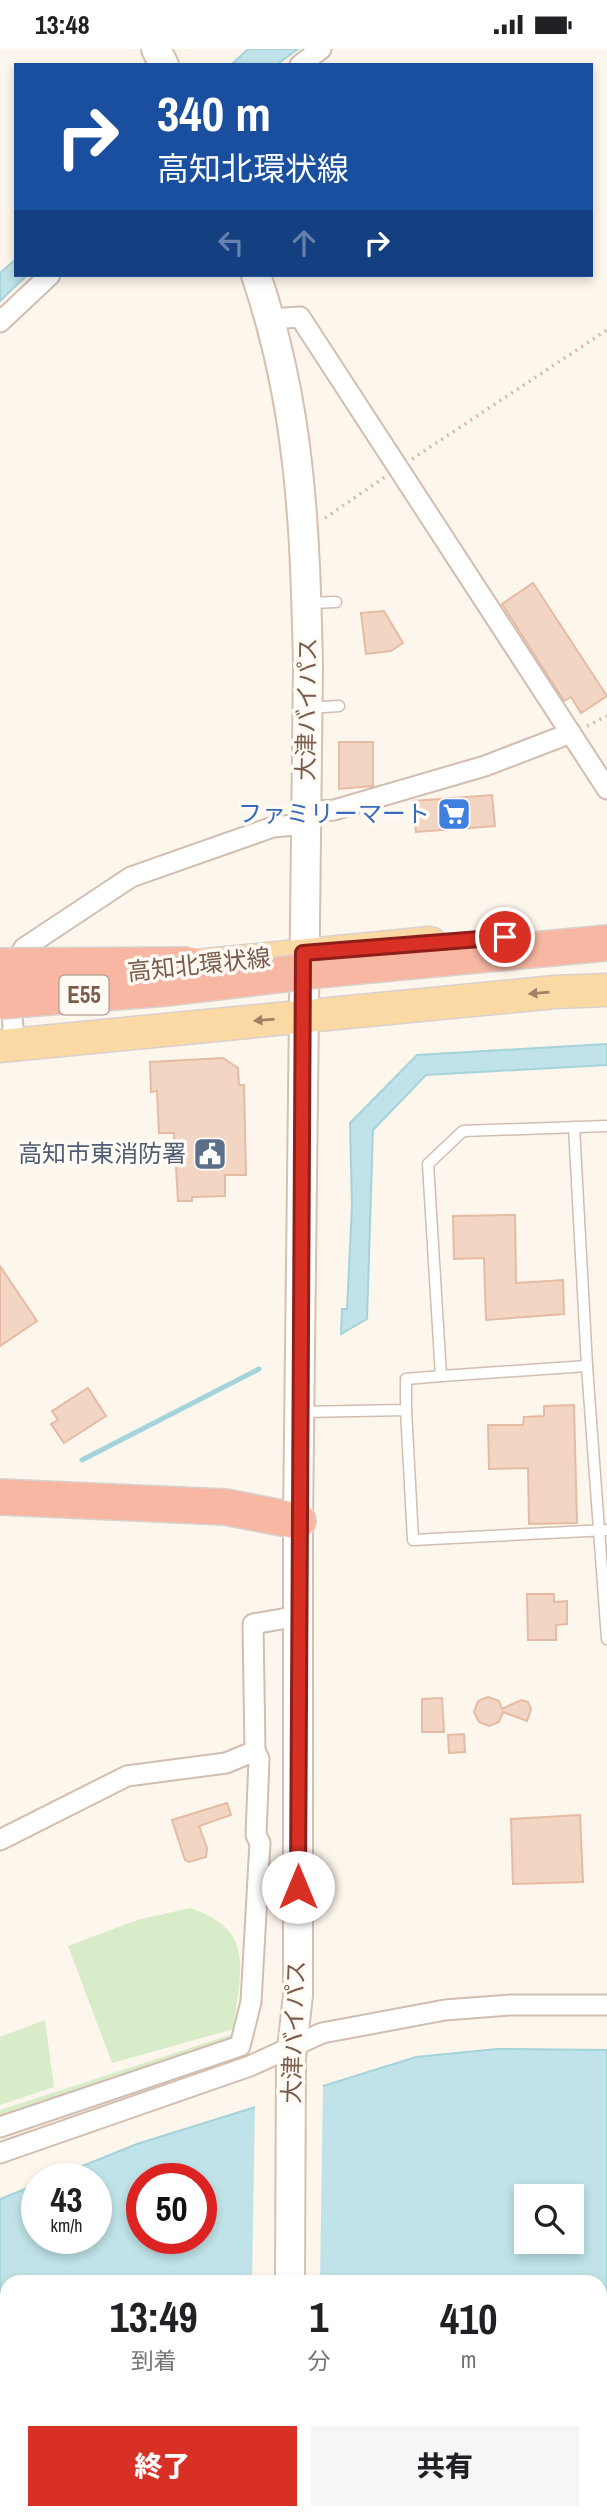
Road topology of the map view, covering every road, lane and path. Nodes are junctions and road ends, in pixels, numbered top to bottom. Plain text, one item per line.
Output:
1 (321, 49) edge
2 (303, 63) edge
3 (48, 277) edge
4 (257, 277) edge
5 (270, 319) junction
6 (0, 322) edge
7 (607, 330) edge
8 (398, 468) junction
9 (306, 530) junction
10 (337, 602) dead end
11 (307, 603) junction
12 (339, 706) dead end
13 (308, 708) junction
14 (571, 733) junction
15 (607, 789) edge
16 (305, 818) junction
17 (607, 930) edge
18 (607, 943) edge
19 (316, 961) junction
20 (0, 966) edge
21 (0, 986) edge
22 (167, 988) junction
23 (607, 989) edge
24 (0, 1001) edge
25 (303, 1017) junction
26 (5, 1035) edge
27 (607, 1126) edge
28 (574, 1127) junction
29 (587, 1366) junction
30 (441, 1376) junction
31 (406, 1410) junction
32 (299, 1412) junction
33 (0, 1497) edge
34 (0, 1515) edge
35 (298, 1521) junction
36 (603, 1530) edge
37 (299, 1616) junction
38 (607, 1639) edge
39 (255, 1751) junction
40 (0, 1840) edge
41 (607, 2005) edge
42 (292, 2052) junction
43 (0, 2127) edge
44 (0, 2153) edge
45 (290, 2275) edge

1 - 2 street
3 - 6 street
4 - 5 main road, 大津バイパス
5 - 8 street
5 - 9 main road, 大津バイパス
7 - 8 path
8 - 9 path
8 - 14 street
9 - 11 main road, 大津バイパス
10 - 11 lane
11 - 13 main road, 大津バイパス
12 - 13 lane
13 - 16 main road, 大津バイパス
14 - 15 street
14 - 16 street
16 - 19 main road, 大津バイパス
16 - 21 street
17 - 19 main road, 高知北環状線
18 - 19 highway, E55
19 - 20 highway, bridge
19 - 21 main road, 高知北環状線
19 - 22 highway, E55, bridge
19 - 25 main road, 大津バイパス
21 - 26 street
22 - 24 highway, E55, bridge
22 - 26 highway, bridge
23 -> 25 main road
25 -> 26 main road
25 - 32 main road, 大津バイパス
27 - 28 lane
28 - 29 lane
28 - 30 lane
29 - 30 lane
29 - 36 lane
30 - 31 lane
31 - 32 lane
31 - 36 lane
32 - 35 main road, 大津バイパス
33 - 35 highway
34 - 35 highway
35 - 37 main road, 大津バイパス
36 - 38 lane
37 - 39 street
37 - 42 main road, 大津バイパス
39 - 40 street
39 - 43 street
41 - 42 street
42 - 44 street
42 - 45 main road, 大津バイパス

